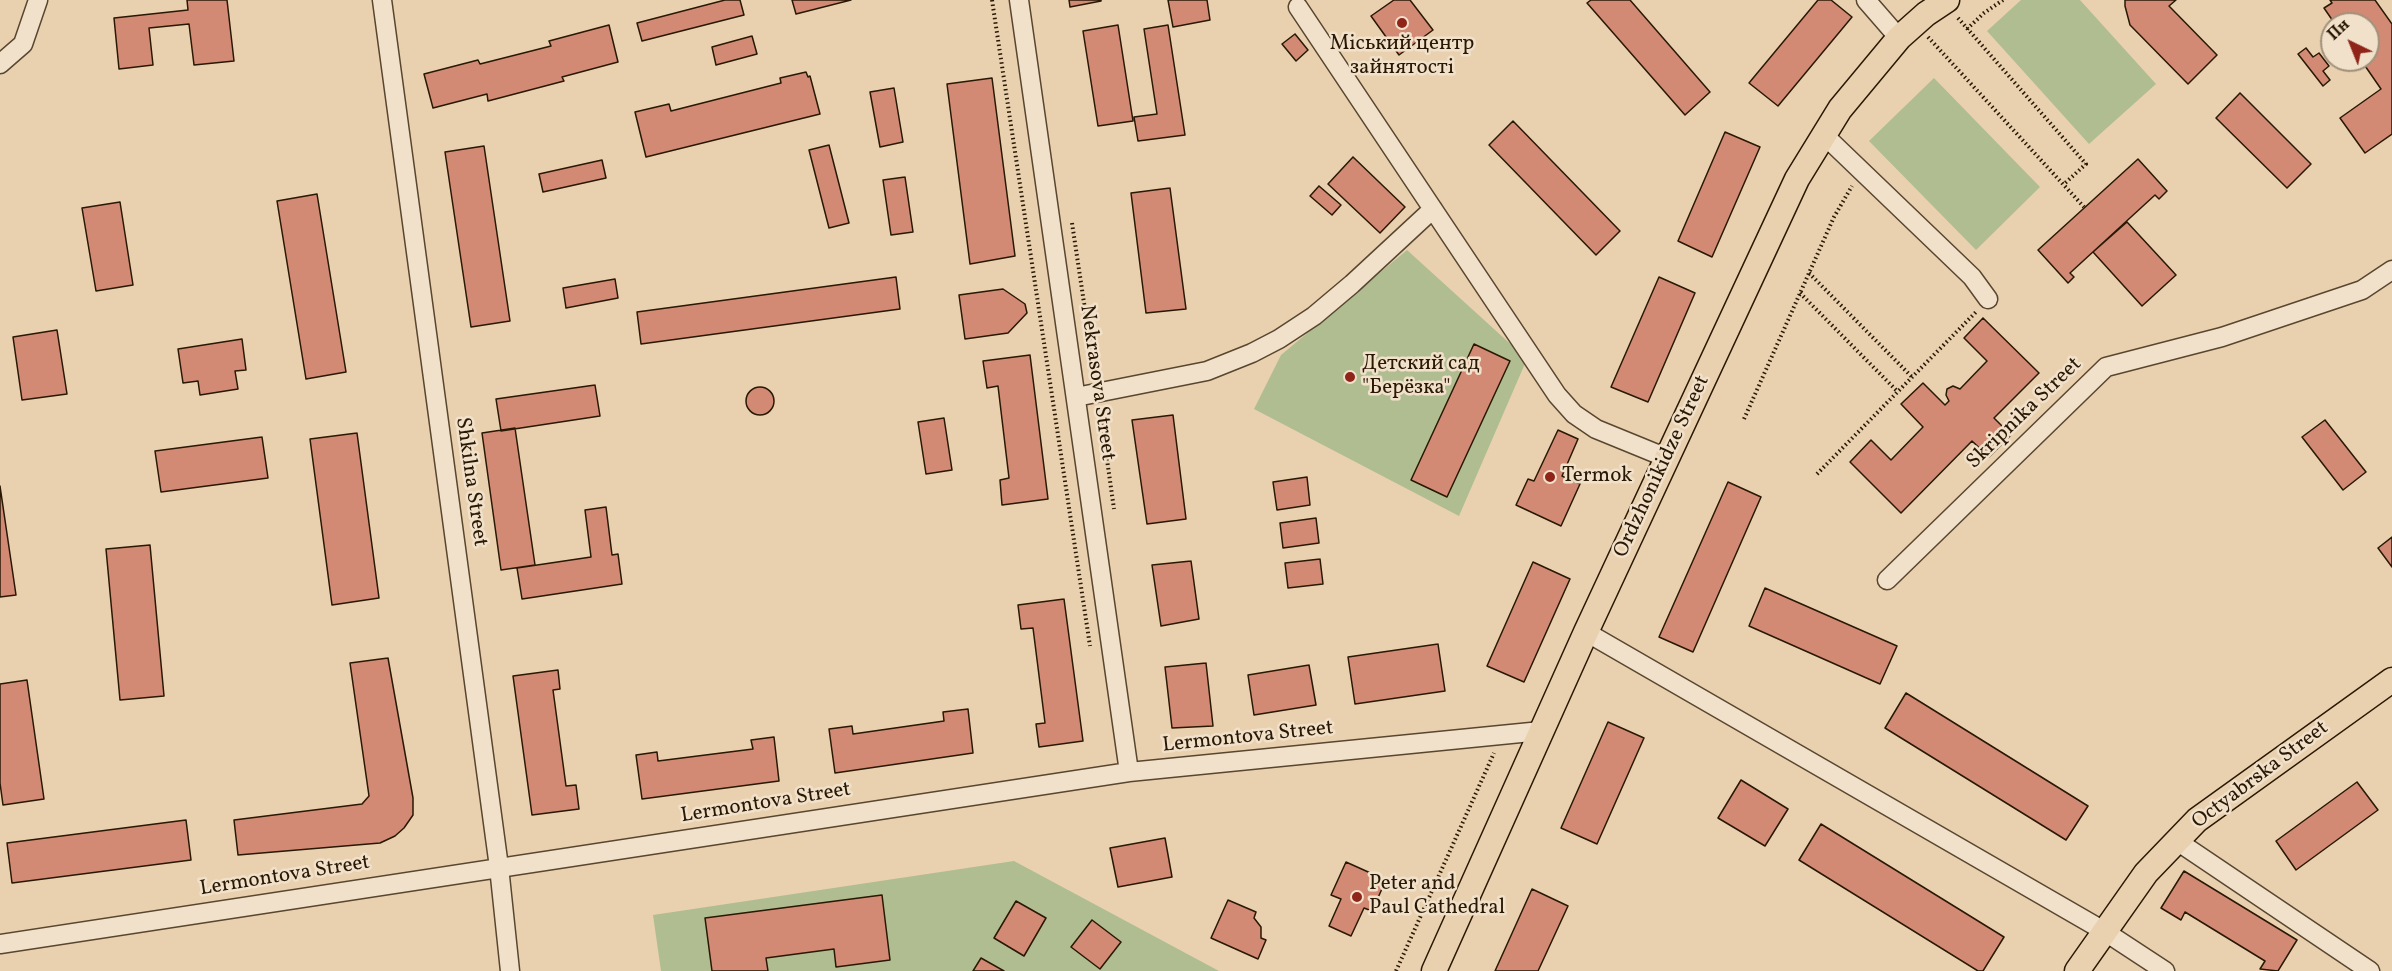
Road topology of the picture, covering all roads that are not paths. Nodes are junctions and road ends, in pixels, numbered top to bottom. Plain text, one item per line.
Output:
1 (38, 0) edge
2 (382, 0) edge
3 (1019, 0) edge
4 (1866, 0) edge
5 (1946, 1) edge
6 (1298, 7) dead end
7 (1907, 31) junction
8 (0, 64) edge
9 (1824, 135) junction
10 (1433, 209) junction
11 (2392, 270) edge
12 (1988, 299) road end
13 (1076, 397) junction
14 (1667, 458) junction
15 (1887, 580) dead end
16 (1586, 632) junction
17 (2392, 680) edge
18 (1541, 731) junction
19 (1129, 772) junction
20 (2177, 841) junction
21 (499, 867) junction
22 (2104, 931) junction
23 (0, 944) edge
24 (510, 971) edge
25 (1434, 971) edge
26 (2077, 971) edge
27 (2165, 971) edge
28 (2370, 971) edge

1 - 8 street
2 - 21 street, Shkilna Street
3 - 13 street, Nekrasova Street
4 - 7 street
5 - 7 main road, Ordzhonikidze Street
6 - 10 street
7 - 9 main road, Ordzhonikidze Street
9 - 12 street
9 - 14 main road, Ordzhonikidze Street
10 - 13 street
10 - 14 street
11 - 15 street, Skripnika Street
13 - 19 street, Nekrasova Street
14 - 16 main road, Ordzhonikidze Street
16 - 18 main road, Ordzhonikidze Street
16 - 22 street
17 - 20 main road, Octyabrska Street
18 - 19 street, Lermontova Street
18 - 25 main road, Ordzhonikidze Street
19 - 21 street, Lermontova Street
20 - 22 main road, Octyabrska Street
20 - 28 street
21 - 23 street, Lermontova Street
21 - 24 street, Shkilna Street
22 - 26 main road, Octyabrska Street
22 - 27 street

